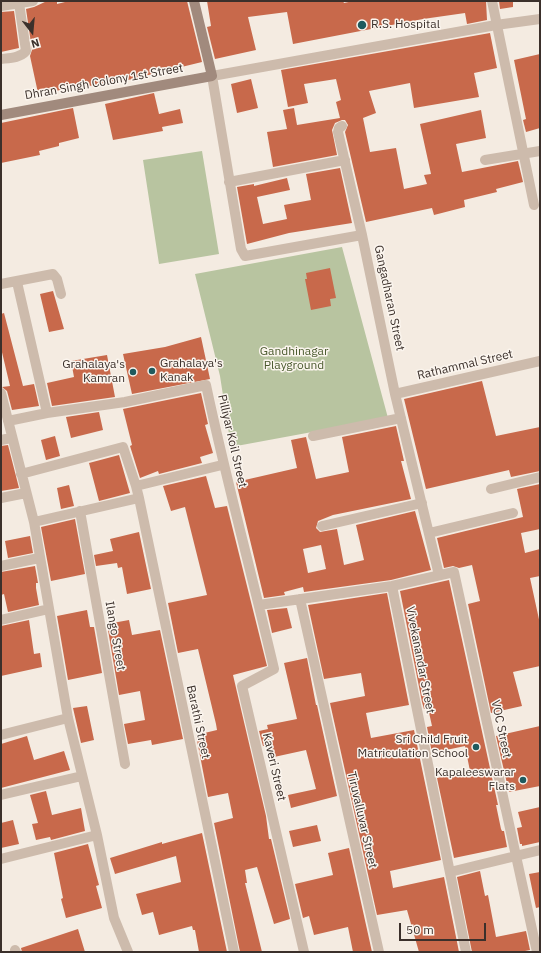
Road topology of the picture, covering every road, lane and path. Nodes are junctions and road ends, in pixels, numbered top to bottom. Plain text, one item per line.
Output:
1 (33, 1) edge
2 (194, 1) edge
3 (492, 1) edge
4 (19, 2) junction
5 (1, 6) edge
6 (540, 19) edge
7 (496, 25) junction
8 (1, 59) edge
9 (212, 76) junction
10 (1, 115) edge
11 (342, 126) dead end
12 (540, 151) edge
13 (522, 154) junction
14 (345, 160) junction
15 (485, 160) dead end
16 (229, 182) junction
17 (534, 205) dead end
18 (362, 235) junction
19 (17, 282) junction
20 (1, 284) edge
21 (61, 294) dead end
22 (540, 360) edge
23 (1, 393) edge
24 (395, 394) junction
25 (47, 413) junction
26 (400, 418) junction
27 (8, 421) junction
28 (313, 436) dead end
29 (11, 438) junction
30 (1, 440) edge
31 (222, 465) junction
32 (21, 474) junction
33 (540, 477) edge
34 (136, 486) junction
35 (492, 489) dead end
36 (26, 493) junction
37 (1, 498) edge
38 (138, 498) junction
39 (422, 503) junction
40 (80, 512) junction
41 (513, 513) dead end
42 (34, 522) junction
43 (322, 526) dead end
44 (429, 533) junction
45 (39, 558) junction
46 (1, 566) edge
47 (439, 575) junction
48 (392, 586) junction
49 (300, 599) junction
50 (259, 605) junction
51 (49, 609) junction
52 (1, 620) edge
53 (68, 718) junction
54 (1, 735) edge
55 (125, 764) dead end
56 (82, 776) junction
57 (1, 795) edge
58 (97, 835) junction
59 (540, 850) edge
60 (514, 856) junction
61 (1, 859) edge
62 (450, 872) junction
63 (128, 952) edge
64 (234, 952) edge
65 (304, 952) edge
66 (379, 952) edge
67 (466, 952) edge
68 (537, 952) edge

1 - 4 street
2 - 9 street
3 - 7 street
4 - 5 street
4 - 8 street
6 - 7 street
7 - 9 street
7 - 13 street
9 - 10 street, Dhran Singh Colony 1st Street
9 - 16 street
11 - 14 street
12 - 13 street
13 - 15 street
13 - 17 street
14 - 16 street
14 - 18 street
16 - 18 street, Gangadharan Street
18 - 24 street, Gangadharan Street
19 - 20 street
19 - 21 street
19 - 25 street
22 - 24 street, Rathammal Street
23 - 27 street
24 - 26 street, Gangadharan Street
25 - 27 street, Pilliyar Koil Street
25 - 31 street, Pilliyar Koil Street
26 - 28 street
26 - 39 street, Gangadharan Street
27 - 29 street
29 - 30 street
29 - 32 street
31 - 34 street
31 - 50 street, Pilliyar Koil Street
32 - 34 street, Barathi Street
32 - 36 street
33 - 35 street
34 - 38 street, Barathi Street
36 - 37 street
36 - 42 street
38 - 40 street
38 - 64 street, Barathi Street
39 - 43 street
39 - 44 street, Gangadharan Street
40 - 42 street
40 - 55 street, Ilango Street
41 - 44 street
42 - 45 street
44 - 47 street, Gangadharan Street
45 - 46 street
45 - 51 street
47 - 48 street
47 - 60 street, VOC Street
48 - 49 street
48 - 62 street, Vivekanandar Street
49 - 50 street
49 - 66 street, Tiruvalluvar Street
50 - 65 street, Kaveri Street
51 - 52 street
51 - 53 street
53 - 54 street
53 - 56 street
56 - 57 street
56 - 58 street
58 - 61 street
58 - 63 street
59 - 60 street
60 - 62 street
60 - 68 street, VOC Street
62 - 67 street, Vivekanandar Street

